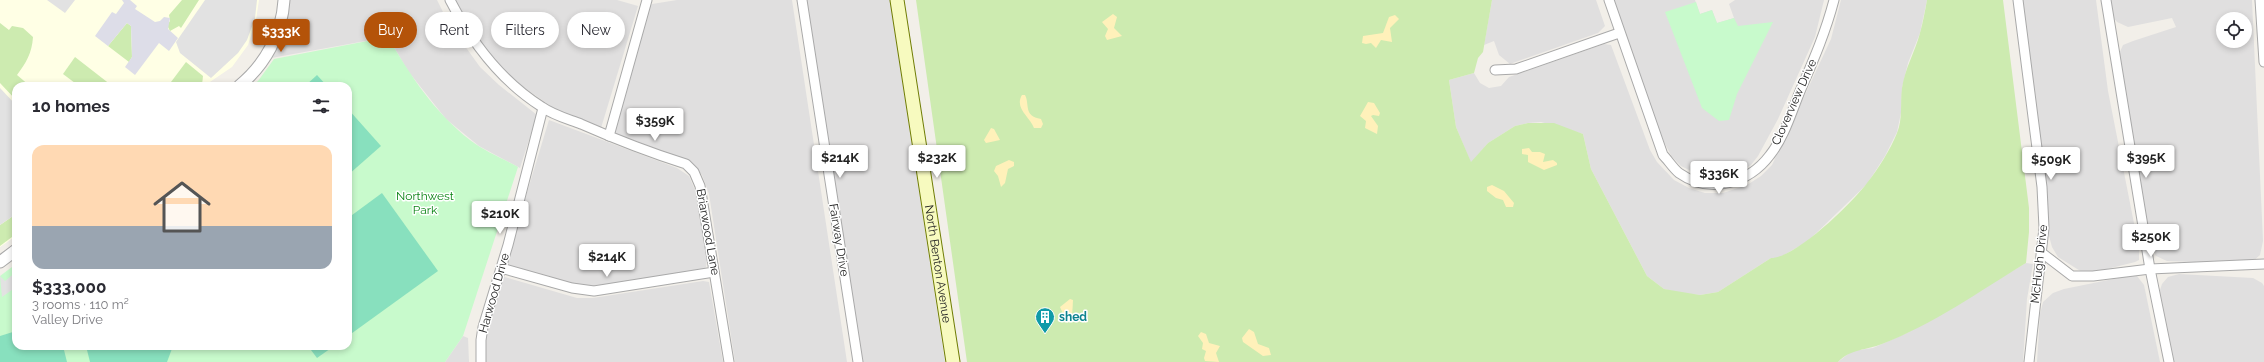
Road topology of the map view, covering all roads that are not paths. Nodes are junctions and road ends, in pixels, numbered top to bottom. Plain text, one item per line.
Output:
1 (284, 0) edge
2 (450, 0) edge
3 (646, 0) edge
4 (802, 0) edge
5 (897, 0) edge
6 (1609, 0) edge
7 (1834, 0) edge
8 (2018, 0) edge
9 (2106, 0) edge
10 (2260, 0) edge
11 (1619, 33) junction
12 (2264, 62) edge
13 (1495, 70) dead end
14 (243, 82) edge
15 (543, 108) junction
16 (609, 136) junction
17 (12, 253) edge
18 (2042, 253) junction
19 (0, 262) edge
20 (2264, 264) edge
21 (501, 268) junction
22 (2150, 269) junction
23 (714, 272) junction
24 (481, 362) edge
25 (729, 362) edge
26 (858, 362) edge
27 (953, 362) edge
28 (2029, 362) edge
29 (2169, 362) edge

1 - 14 street
2 - 15 street, Briarwood Lane
3 - 16 street
4 - 26 street, Fairway Drive
5 - 27 main road, North Benton Avenue
6 - 11 street, Cloverview Drive
7 - 11 street, Cloverview Drive
8 - 18 street, McHugh Drive
9 - 22 street
10 - 12 street
11 - 13 street
15 - 16 street, Briarwood Lane
15 - 21 street, Harwood Drive
16 - 23 street, Briarwood Lane
17 - 19 street
18 - 22 street
18 - 28 street, McHugh Drive
20 - 22 street
21 - 23 street
21 - 24 street, Harwood Drive
22 - 29 street
23 - 25 street, Briarwood Lane

